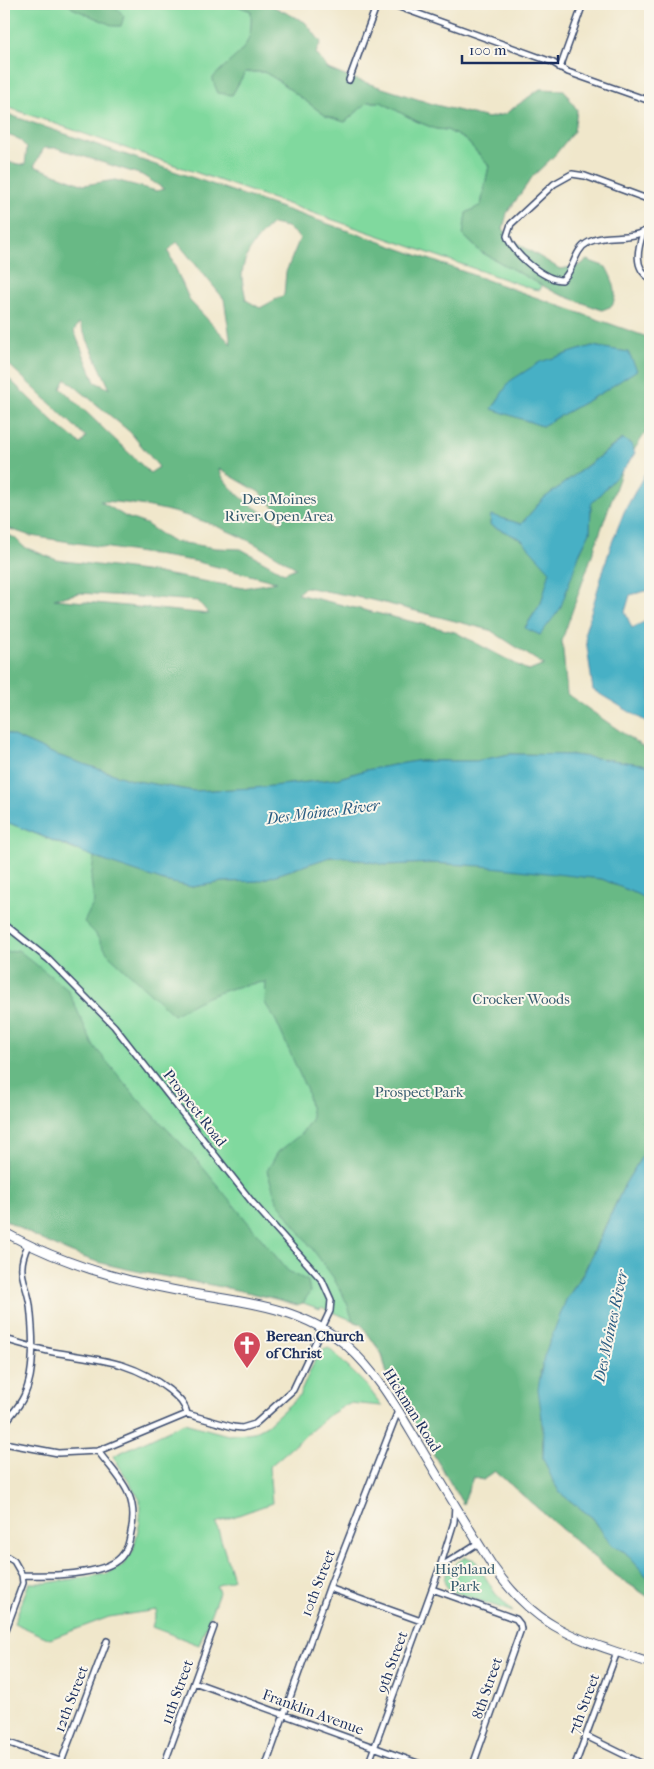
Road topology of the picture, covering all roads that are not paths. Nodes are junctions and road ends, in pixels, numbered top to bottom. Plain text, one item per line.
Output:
1 (377, 4) edge
2 (390, 4) edge
3 (582, 4) edge
4 (560, 68) junction
5 (349, 80) dead end
6 (650, 101) edge
7 (650, 200) edge
8 (650, 228) edge
9 (643, 233) junction
10 (650, 278) edge
11 (4, 924) edge
12 (4, 1232) edge
13 (28, 1246) junction
14 (322, 1328) junction
15 (4, 1339) edge
16 (31, 1346) junction
17 (398, 1411) junction
18 (187, 1414) junction
19 (4, 1424) edge
20 (4, 1443) edge
21 (98, 1451) junction
22 (455, 1505) junction
23 (478, 1543) junction
24 (4, 1556) edge
25 (440, 1567) junction
26 (22, 1575) junction
27 (329, 1588) junction
28 (432, 1589) junction
29 (420, 1621) junction
30 (214, 1627) dead end
31 (4, 1635) edge
32 (107, 1641) dead end
33 (617, 1652) junction
34 (650, 1663) edge
35 (194, 1682) junction
36 (284, 1714) junction
37 (586, 1736) junction
38 (4, 1741) edge
39 (374, 1748) junction
40 (60, 1763) edge
41 (71, 1765) edge
42 (164, 1765) edge
43 (266, 1765) edge
44 (368, 1765) edge
45 (423, 1765) edge
46 (473, 1765) edge
47 (575, 1765) edge
48 (645, 1765) edge

1 - 5 street
2 - 4 street
3 - 4 street
4 - 6 street
7 - 9 street
8 - 9 street
9 - 10 street
11 - 14 street, Prospect Road
12 - 13 main road, Hickman Road
13 - 14 main road, Hickman Road
13 - 16 street
14 - 17 main road, Hickman Road
14 - 18 street, Prospect Road
15 - 16 street
16 - 18 street
16 - 19 street
17 - 22 main road, Hickman Road
17 - 27 street, 10th Street
18 - 21 street
20 - 21 street
21 - 26 street
22 - 23 main road, Hickman Road
22 - 25 street, 9th Street
23 - 25 street
23 - 33 main road, Hickman Road
24 - 26 street
25 - 28 street, 9th Street
26 - 31 street
27 - 29 street
27 - 36 street, 10th Street
28 - 29 street, 9th Street
28 - 46 street, 8th Street
29 - 39 street, 9th Street
30 - 35 street, 11th Street
32 - 40 street, 12th Street
33 - 34 main road, Hickman Road
33 - 37 street, 7th Street
35 - 36 street, Franklin Avenue
35 - 42 street, 11th Street
36 - 39 street, Franklin Avenue
36 - 43 street, 10th Street
37 - 47 street, 7th Street
37 - 48 street
38 - 40 street
39 - 44 street, 9th Street
39 - 45 street, Franklin Avenue
40 - 41 street

